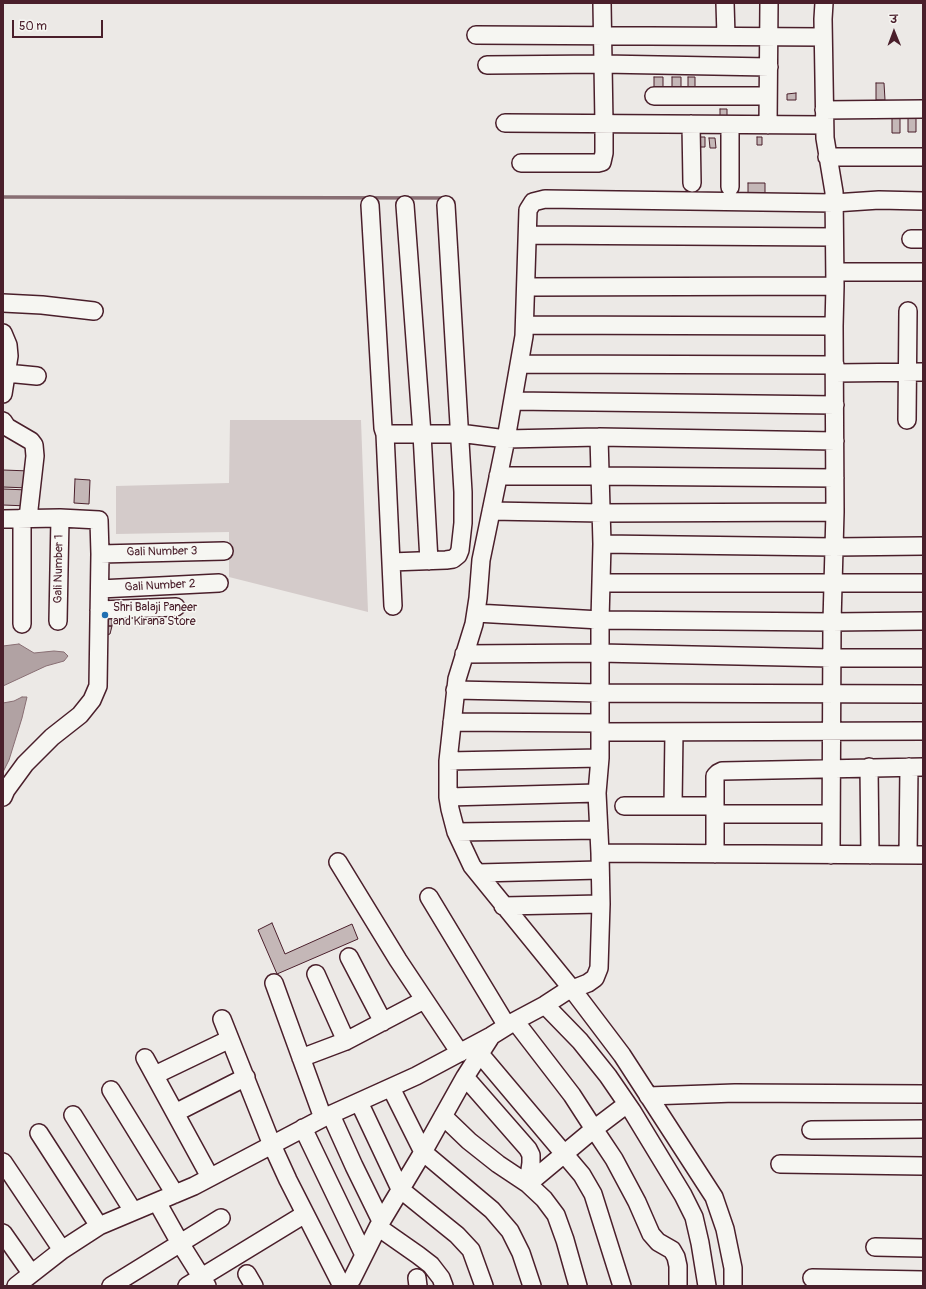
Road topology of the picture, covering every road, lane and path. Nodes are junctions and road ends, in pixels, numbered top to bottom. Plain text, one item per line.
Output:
1 (602, 3) edge
2 (725, 3) edge
3 (769, 3) edge
4 (824, 3) edge
5 (476, 35) dead end
6 (602, 36) junction
7 (726, 36) junction
8 (770, 37) junction
9 (823, 37) junction
10 (603, 64) junction
11 (487, 65) dead end
12 (769, 67) junction
13 (654, 96) dead end
14 (768, 96) junction
15 (923, 109) edge
16 (824, 117) junction
17 (505, 124) dead end
18 (604, 124) junction
19 (691, 124) junction
20 (730, 125) junction
21 (768, 125) junction
22 (827, 157) junction
23 (923, 157) edge
24 (522, 163) dead end
25 (692, 183) dead end
26 (730, 187) dead end
27 (834, 198) junction
28 (923, 201) edge
29 (370, 205) dead end
30 (405, 205) dead end
31 (446, 205) dead end
32 (528, 235) junction
33 (834, 237) junction
34 (923, 272) edge
35 (835, 278) junction
36 (526, 287) junction
37 (3, 303) edge
38 (94, 311) dead end
39 (908, 311) dead end
40 (525, 325) junction
41 (834, 326) junction
42 (3, 333) edge
43 (520, 364) junction
44 (835, 369) junction
45 (915, 372) edge
46 (6, 373) junction
47 (37, 376) dead end
48 (3, 394) edge
49 (513, 401) junction
50 (835, 405) junction
51 (907, 420) dead end
52 (3, 421) edge
53 (385, 434) junction
54 (422, 434) junction
55 (459, 434) junction
56 (599, 437) junction
57 (502, 439) junction
58 (835, 441) junction
59 (498, 476) junction
60 (600, 476) junction
61 (835, 478) junction
62 (491, 511) junction
63 (602, 512) junction
64 (835, 512) junction
65 (25, 518) junction
66 (60, 518) junction
67 (3, 519) edge
68 (602, 544) junction
69 (923, 546) edge
70 (834, 547) junction
71 (224, 551) dead end
72 (100, 554) junction
73 (429, 561) junction
74 (391, 562) junction
75 (220, 583) dead end
76 (601, 583) junction
77 (833, 583) junction
78 (923, 583) edge
79 (100, 589) junction
80 (393, 606) dead end
81 (176, 607) dead end
82 (99, 610) junction
83 (476, 613) junction
84 (600, 620) junction
85 (58, 621) dead end
86 (923, 621) edge
87 (832, 622) junction
88 (22, 624) dead end
89 (600, 653) junction
90 (464, 654) junction
91 (831, 658) junction
92 (923, 658) edge
93 (455, 690) junction
94 (600, 693) junction
95 (831, 694) junction
96 (923, 694) edge
97 (452, 722) junction
98 (600, 728) junction
99 (923, 731) edge
100 (674, 732) junction
101 (831, 732) junction
102 (600, 758) junction
103 (448, 761) junction
104 (869, 767) junction
105 (916, 767) edge
106 (832, 768) junction
107 (597, 793) junction
108 (3, 797) edge
109 (448, 797) junction
110 (624, 806) dead end
111 (673, 806) junction
112 (715, 810) junction
113 (831, 814) junction
114 (599, 830) junction
115 (456, 832) junction
116 (600, 853) junction
117 (715, 854) junction
118 (831, 855) junction
119 (870, 855) junction
120 (915, 855) edge
121 (338, 862) dead end
122 (600, 870) junction
123 (478, 873) junction
124 (429, 897) dead end
125 (601, 904) junction
126 (503, 906) junction
127 (349, 957) dead end
128 (316, 974) dead end
129 (274, 983) dead end
130 (559, 996) junction
131 (424, 1000) junction
132 (222, 1019) dead end
133 (383, 1022) junction
134 (511, 1024) junction
135 (491, 1036) junction
136 (230, 1039) junction
137 (346, 1040) junction
138 (460, 1053) junction
139 (480, 1054) junction
140 (145, 1058) dead end
141 (301, 1058) junction
142 (155, 1075) junction
143 (246, 1077) junction
144 (466, 1077) junction
145 (391, 1088) junction
146 (111, 1090) dead end
147 (923, 1094) edge
148 (648, 1096) junction
149 (359, 1102) junction
150 (627, 1104) junction
151 (175, 1113) junction
152 (73, 1115) dead end
153 (327, 1116) junction
154 (444, 1116) junction
155 (303, 1128) junction
156 (594, 1129) junction
157 (923, 1129) edge
158 (811, 1130) dead end
159 (39, 1133) dead end
160 (272, 1144) junction
161 (423, 1152) junction
162 (564, 1154) junction
163 (3, 1162) edge
164 (780, 1164) dead end
165 (923, 1166) edge
166 (210, 1177) junction
167 (528, 1184) junction
168 (400, 1189) junction
169 (175, 1194) junction
170 (157, 1202) junction
171 (133, 1211) junction
172 (305, 1214) junction
173 (221, 1218) dead end
174 (380, 1224) junction
175 (99, 1226) junction
176 (3, 1233) edge
177 (180, 1243) junction
178 (875, 1247) dead end
179 (923, 1248) edge
180 (62, 1250) junction
181 (362, 1260) junction
182 (31, 1273) junction
183 (812, 1278) dead end
184 (923, 1280) edge
185 (198, 1283) edge
186 (16, 1286) edge
187 (111, 1286) edge
188 (342, 1286) edge
189 (345, 1286) edge
190 (364, 1286) edge
191 (444, 1286) edge
192 (484, 1286) edge
193 (532, 1286) edge
194 (578, 1286) edge
195 (622, 1286) edge
196 (678, 1286) edge
197 (707, 1286) edge
198 (733, 1286) edge

1 - 6 street
2 - 7 street
3 - 8 street
4 - 9 street
5 - 6 street
6 - 7 street
6 - 10 street
7 - 8 street
8 - 9 street
8 - 12 street
9 - 16 street
10 - 11 street
10 - 12 street
10 - 18 street
12 - 14 street
13 - 14 street
14 - 21 street
15 - 16 street
16 - 21 street
16 - 22 street
17 - 18 street
18 - 19 street
18 - 24 street
19 - 20 street
19 - 25 street
20 - 21 street
20 - 26 street
22 - 23 street
22 - 27 street
27 - 28 street
27 - 32 street
27 - 33 street
29 - 53 street
30 - 54 street
31 - 55 street
32 - 33 street
32 - 36 street
33 - 35 street
34 - 35 street
35 - 36 street
35 - 41 street
36 - 40 street
37 - 38 street
39 - 45 street
40 - 41 street
40 - 43 street
41 - 44 street
42 - 46 street
43 - 44 street
43 - 49 street
44 - 45 street
44 - 50 street
45 - 51 street
46 - 47 street
46 - 48 street
49 - 50 street
49 - 57 street
50 - 58 street
52 - 65 street
53 - 54 street
53 - 74 street
54 - 55 street
54 - 73 street
55 - 57 street
55 - 73 street
56 - 57 street
56 - 58 street
56 - 60 street
57 - 59 street
58 - 61 street
59 - 60 street
59 - 62 street
60 - 61 street
60 - 63 street
61 - 64 street
62 - 63 street
62 - 83 street
63 - 64 street
63 - 68 street
64 - 70 street
65 - 66 street
65 - 67 street
65 - 88 street
66 - 72 street
66 - 85 street, Gali Number 1
68 - 70 street
68 - 76 street
69 - 70 street
70 - 77 street
71 - 72 street, Gali Number 3
72 - 79 street
73 - 74 street
74 - 80 street
75 - 79 street, Gali Number 2
76 - 77 street
76 - 84 street
77 - 78 street
77 - 87 street
79 - 82 street
81 - 82 street
82 - 108 street
83 - 84 street
83 - 90 street
84 - 87 street
84 - 89 street
86 - 87 street
87 - 91 street
89 - 90 street
89 - 91 street
89 - 94 street
90 - 93 street
91 - 92 street
91 - 95 street
93 - 94 street
93 - 97 street
94 - 95 street
94 - 98 street
95 - 96 street
95 - 101 street
97 - 98 street
97 - 103 street
98 - 100 street
98 - 102 street
99 - 101 street
100 - 101 street
100 - 111 street
101 - 106 street
102 - 103 street
102 - 107 street
103 - 109 street
104 - 105 street
104 - 106 street
104 - 119 street
105 - 120 street
106 - 112 street
106 - 113 street
107 - 109 street
107 - 114 street
109 - 115 street
110 - 111 street
111 - 112 street
112 - 113 street
112 - 117 street
113 - 118 street
114 - 115 street
114 - 116 street
115 - 123 street
116 - 117 street
116 - 122 street
117 - 118 street
118 - 119 street
119 - 120 street
121 - 131 street
122 - 123 street
122 - 125 street
123 - 126 street
124 - 134 street
125 - 126 street
125 - 130 street
126 - 130 street
127 - 133 street
128 - 137 street
129 - 141 street
130 - 134 street
130 - 148 street
130 - 150 street
131 - 133 street
131 - 138 street
132 - 136 street
133 - 137 street
134 - 135 street
134 - 156 street
135 - 138 street
135 - 139 street
136 - 142 street
136 - 143 street
137 - 141 street
138 - 145 street
139 - 144 street
139 - 162 street
140 - 142 street
141 - 153 street
142 - 151 street
143 - 151 street
143 - 160 street
144 - 154 street
144 - 167 street
145 - 149 street
145 - 161 street
146 - 169 street
147 - 148 street
148 - 198 street
149 - 153 street
149 - 168 street
150 - 156 street
150 - 197 street
151 - 166 street
152 - 171 street
153 - 155 street
153 - 174 street
154 - 161 street
154 - 167 street
155 - 160 street
155 - 181 street
156 - 162 street
156 - 196 street
157 - 158 street
159 - 175 street
160 - 166 street
160 - 172 street
161 - 168 street
161 - 193 street
162 - 167 street
162 - 195 street
163 - 180 street
164 - 165 street
166 - 169 street
167 - 194 street
168 - 174 street
168 - 192 street
169 - 170 street
170 - 171 street
170 - 177 street
171 - 175 street
172 - 185 street
172 - 188 street
173 - 177 street
174 - 181 street
174 - 191 street
175 - 180 street
176 - 182 street
177 - 185 street
177 - 187 street
178 - 179 street
180 - 182 street
181 - 189 street
181 - 190 street
182 - 186 street
183 - 184 street

